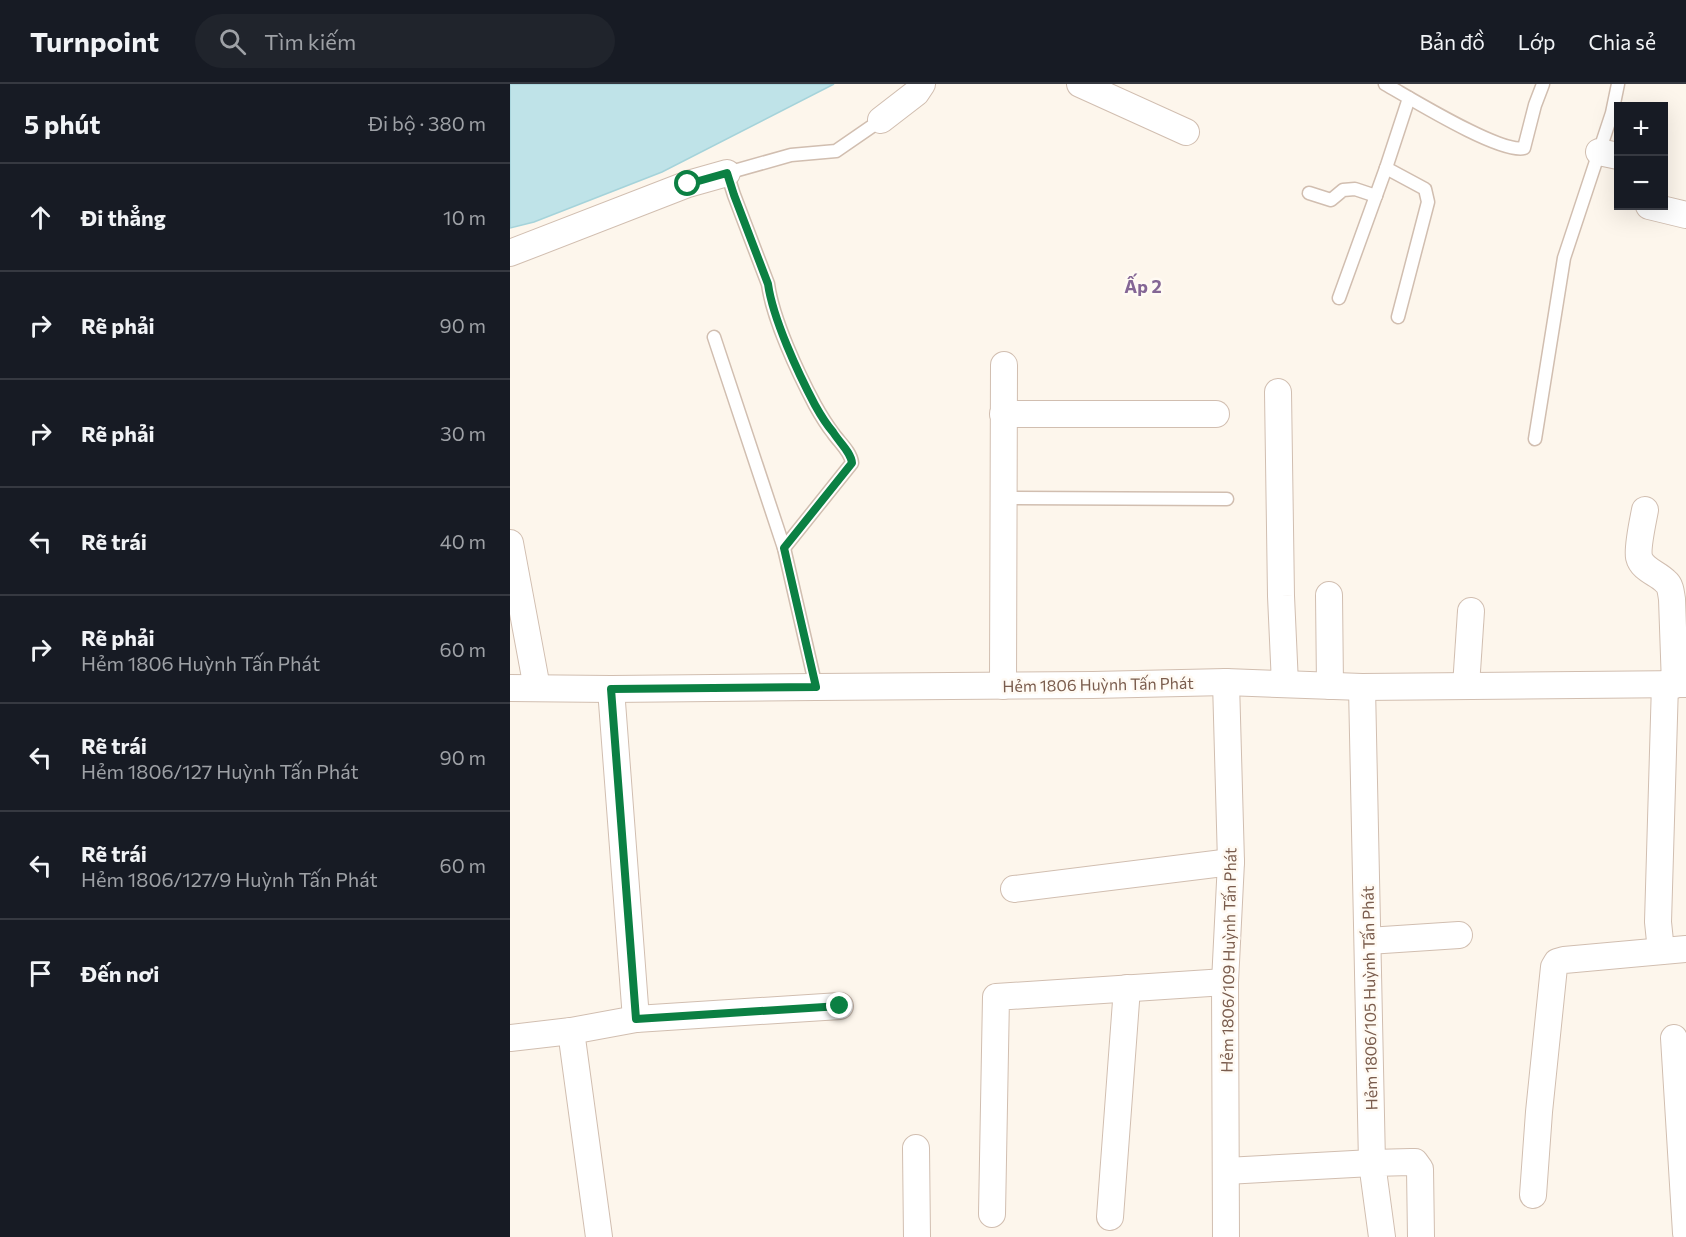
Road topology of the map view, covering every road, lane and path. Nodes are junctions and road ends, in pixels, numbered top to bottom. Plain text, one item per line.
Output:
1 (1080, 84) edge
2 (1385, 84) edge
3 (1543, 84) edge
4 (1618, 84) edge
5 (919, 89) edge
6 (1409, 98) junction
7 (881, 120) joint
8 (1186, 132) dead end
9 (1609, 154) edge
10 (1386, 168) junction
11 (727, 173) junction
12 (1309, 193) dead end
13 (1376, 196) junction
14 (1665, 210) edge
15 (1686, 215) edge
16 (510, 253) edge
17 (1339, 298) dead end
18 (1398, 317) dead end
19 (714, 337) dead end
20 (1004, 365) dead end
21 (1278, 392) dead end
22 (1004, 414) junction
23 (1216, 414) dead end
24 (1536, 439) dead end
25 (1003, 498) junction
26 (1227, 499) dead end
27 (1645, 510) dead end
28 (510, 543) edge
29 (784, 548) junction
30 (1329, 595) dead end
31 (1471, 611) dead end
32 (1226, 682) junction
33 (1285, 684) junction
34 (1675, 684) edge
35 (1003, 686) junction
36 (1330, 686) junction
37 (1466, 686) junction
38 (816, 687) junction
39 (1362, 687) junction
40 (510, 688) edge
41 (537, 688) junction
42 (611, 689) junction
43 (1230, 862) junction
44 (1014, 889) dead end
45 (1459, 936) dead end
46 (1368, 941) junction
47 (1686, 949) edge
48 (1661, 951) junction
49 (1225, 982) junction
50 (1127, 988) junction
51 (840, 1006) dead end
52 (636, 1019) junction
53 (571, 1031) junction
54 (510, 1038) edge
55 (1674, 1038) dead end
56 (916, 1148) dead end
57 (1372, 1162) junction
58 (1226, 1171) junction
59 (1533, 1195) dead end
60 (992, 1214) dead end
61 (1110, 1216) dead end
62 (1686, 1233) edge
63 (599, 1237) edge
64 (917, 1237) edge
65 (1226, 1237) edge
66 (1382, 1237) edge
67 (1421, 1237) edge

1 - 8 street
2 - 6 lane
3 - 6 lane
4 - 9 lane
5 - 7 street
6 - 10 lane
7 - 11 lane
9 - 24 lane
10 - 13 lane
10 - 18 lane
11 - 16 street
11 - 29 lane
12 - 13 lane
13 - 17 lane
14 - 15 street
19 - 29 lane
20 - 22 street
21 - 33 street
22 - 23 street
22 - 25 street
25 - 26 lane
25 - 35 street
27 - 34 street
28 - 41 street
29 - 38 lane
30 - 36 street
31 - 37 street
32 - 33 street, Hẻm 1806 Huỳnh Tấn Phát
32 - 35 street, Hẻm 1806 Huỳnh Tấn Phát
32 - 43 street, Hẻm 1806/109 Huỳnh Tấn Phát
33 - 36 street, Hẻm 1806 Huỳnh Tấn Phát
34 - 37 street, Hẻm 1806 Huỳnh Tấn Phát
34 - 48 street
35 - 38 street, Hẻm 1806 Huỳnh Tấn Phát
36 - 39 street, Hẻm 1806 Huỳnh Tấn Phát
37 - 39 street, Hẻm 1806 Huỳnh Tấn Phát
38 - 42 street, Hẻm 1806 Huỳnh Tấn Phát
39 - 46 street, Hẻm 1806/105 Huỳnh Tấn Phát
40 - 41 street, Hẻm 1806 Huỳnh Tấn Phát
41 - 42 street, Hẻm 1806 Huỳnh Tấn Phát
42 - 52 street
43 - 44 street
43 - 49 street, Hẻm 1806/109 Huỳnh Tấn Phát
45 - 46 street
46 - 57 street, Hẻm 1806/105 Huỳnh Tấn Phát
47 - 48 street
48 - 59 street
49 - 50 street
49 - 58 street, Hẻm 1806/109 Huỳnh Tấn Phát
50 - 60 street
50 - 61 street
51 - 52 street
52 - 53 street
53 - 54 street
53 - 63 street
55 - 62 street
56 - 64 street
57 - 58 street
57 - 66 street, Hẻm 1806/105 Huỳnh Tấn Phát
57 - 67 street
58 - 65 street, Hẻm 1806/109 Huỳnh Tấn Phát

